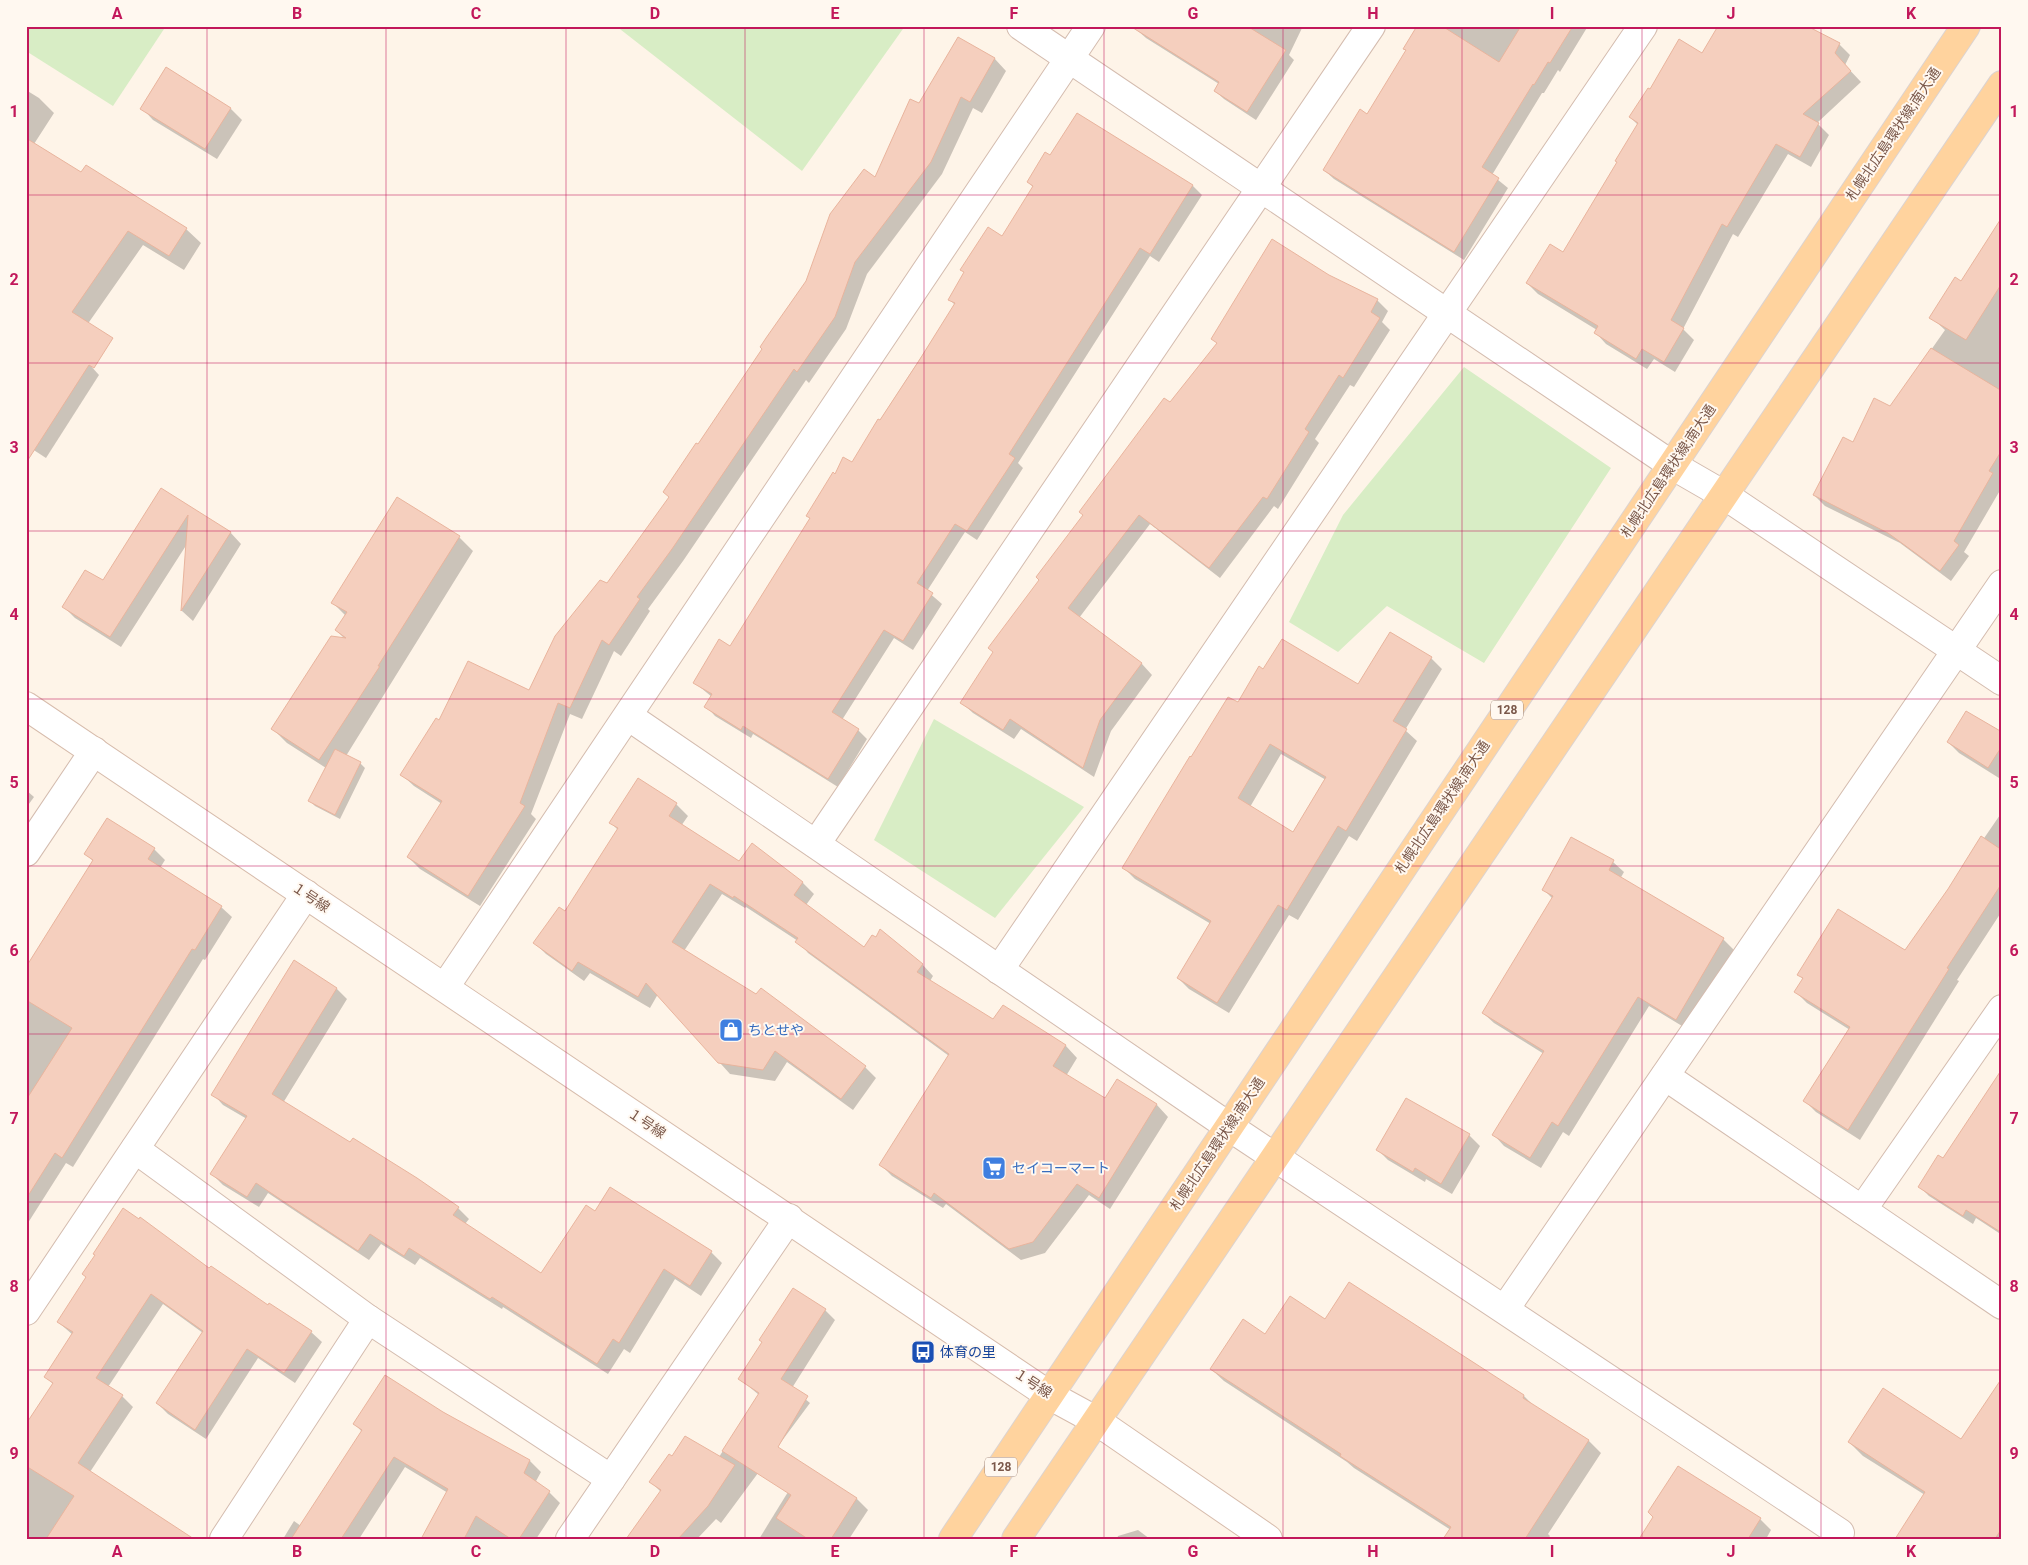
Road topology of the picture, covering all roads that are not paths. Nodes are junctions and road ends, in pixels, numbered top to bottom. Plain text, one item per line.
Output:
1 (1021, 26) edge
2 (1091, 26) edge
3 (1371, 26) edge
4 (1643, 26) edge
5 (1966, 26) edge
6 (1070, 58) junction
7 (2002, 85) edge
8 (1262, 188) junction
9 (1447, 313) junction
10 (1672, 465) junction
11 (1724, 495) junction
12 (2002, 584) edge
13 (1957, 651) junction
14 (2002, 681) edge
15 (26, 706) edge
16 (628, 716) junction
17 (94, 751) junction
18 (816, 844) junction
19 (26, 852) edge
20 (306, 894) junction
21 (999, 970) junction
22 (445, 987) junction
23 (2002, 1009) edge
24 (1665, 1076) junction
25 (1228, 1126) junction
26 (135, 1149) junction
27 (1274, 1156) junction
28 (1862, 1210) junction
29 (789, 1218) junction
30 (2002, 1305) edge
31 (1505, 1309) junction
32 (26, 1311) edge
33 (368, 1319) junction
34 (1049, 1395) junction
35 (1095, 1420) junction
36 (611, 1479) junction
37 (224, 1539) edge
38 (570, 1539) edge
39 (953, 1539) edge
40 (1016, 1539) edge
41 (1268, 1539) edge
42 (1836, 1539) edge

1 - 6 street
2 - 6 street
3 - 8 street
4 - 9 street
5 - 10 main road, 札幌北広島環状線;南大通 / 128
6 - 8 street
6 - 16 street
7 - 11 main road
8 - 9 street
8 - 18 street
9 - 10 street
9 - 21 street
10 - 11 street
10 - 25 main road, 札幌北広島環状線;南大通 / 128
11 - 13 street
11 - 27 main road
12 - 13 street
13 - 14 street
13 - 24 street
15 - 17 street, １号線
16 - 18 street
16 - 22 street
17 - 19 street
17 - 20 street, １号線
18 - 21 street
20 - 22 street, １号線
20 - 26 street
21 - 25 street
22 - 29 street, １号線
23 - 28 street
24 - 28 street
24 - 31 street
25 - 27 street
25 - 34 main road, 札幌北広島環状線;南大通 / 128
26 - 32 street
26 - 33 street
27 - 31 street
27 - 35 main road
28 - 30 street
29 - 34 street, １号線
29 - 36 street
31 - 42 street
33 - 36 street
33 - 37 street
34 - 35 street, １号線
34 - 39 main road, 札幌北広島環状線;南大通 / 128
35 - 40 main road
35 - 41 street, １号線
36 - 38 street

